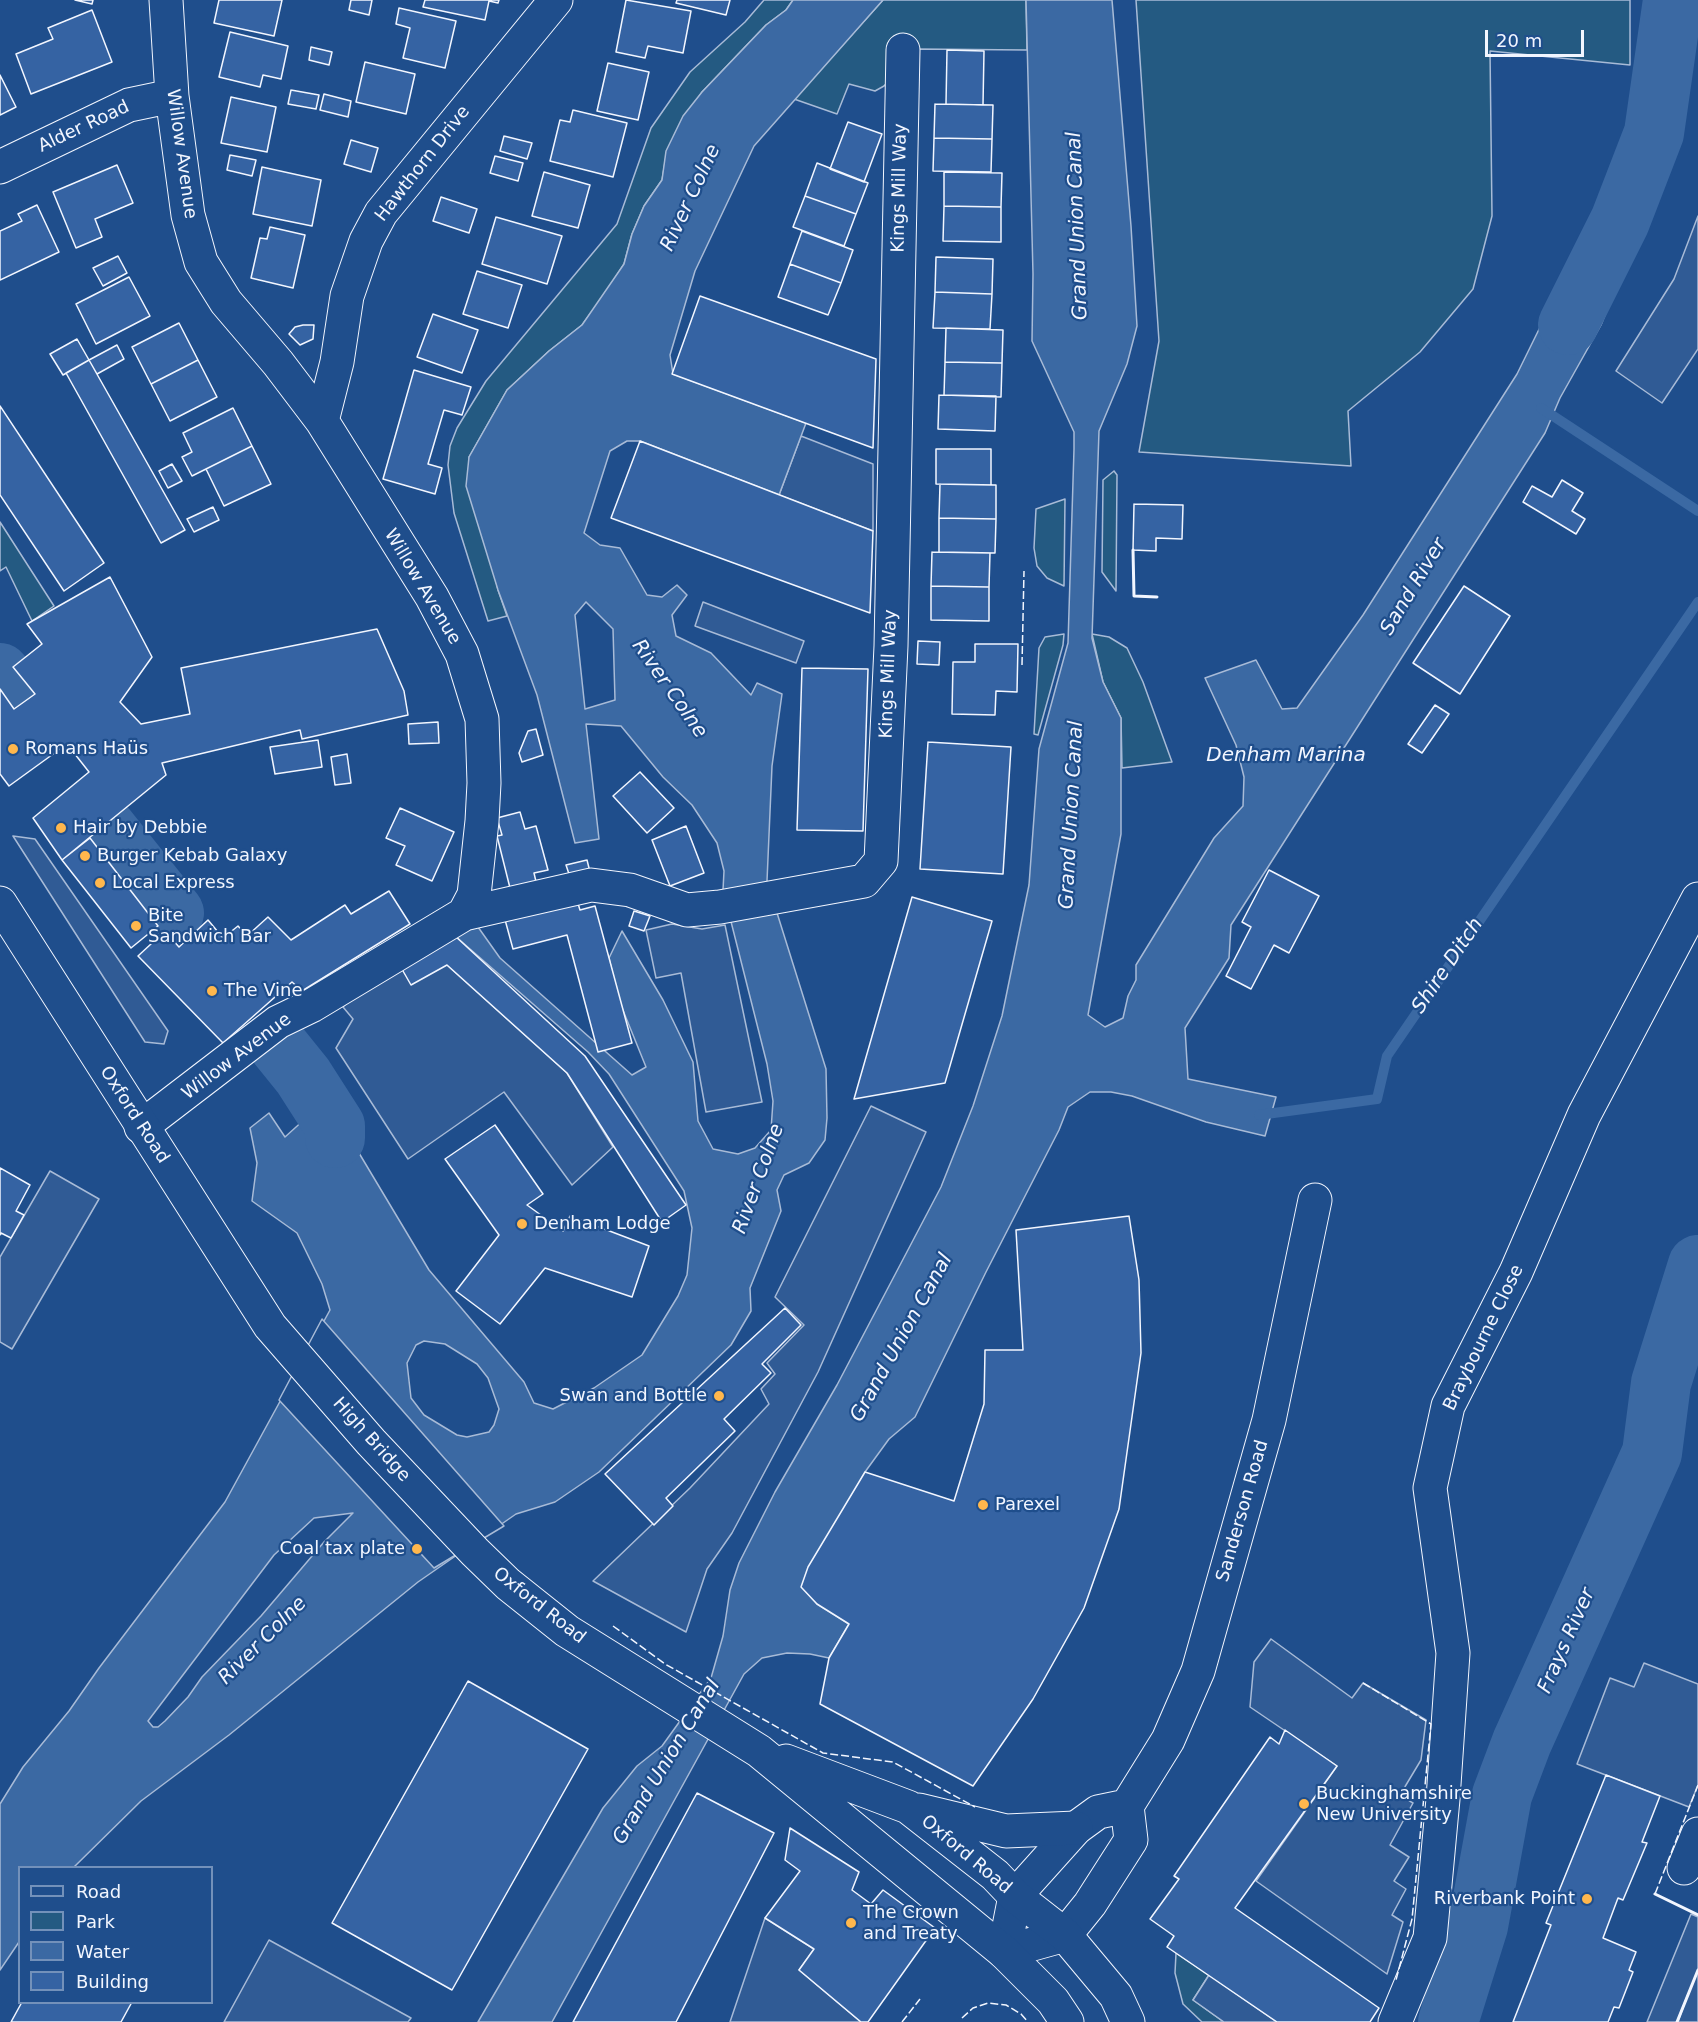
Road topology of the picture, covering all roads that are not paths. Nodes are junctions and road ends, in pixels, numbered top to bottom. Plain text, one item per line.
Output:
1 (166, 0) edge
2 (556, 0) edge
3 (903, 50) dead end
4 (171, 96) junction
5 (0, 167) edge
6 (322, 422) junction
7 (1698, 899) edge
8 (0, 903) edge
9 (464, 914) junction
10 (141, 1127) junction
11 (1315, 1200) dead end
12 (270, 1326) joint
13 (475, 1552) joint
14 (759, 1751) junction
15 (1127, 1806) junction
16 (908, 1807) junction
17 (1076, 1828) junction
18 (1698, 1834) edge
19 (1684, 1868) dead end
20 (1016, 1896) junction
21 (1065, 1935) junction
22 (1004, 1952) junction
23 (1067, 2022) edge
24 (1128, 2022) edge
25 (1395, 2022) edge

1 - 4 street, Willow Avenue
2 - 6 street, Hawthorn Drive
3 - 9 street, Kings Mill Way
4 - 5 street, Alder Road
4 - 6 street, Willow Avenue
6 - 9 street, Willow Avenue
7 - 25 street, Braybourne Close
8 - 10 street, Oxford Road
9 - 10 street, Willow Avenue
10 - 12 street, Oxford Road
11 - 15 street, Sanderson Road
12 - 13 street, High Bridge
13 - 14 street, Oxford Road
14 - 16 street, Oxford Road
14 - 22 street, Oxford Road
15 - 17 street
15 - 21 street
16 - 17 street
16 - 20 street, Oxford Road
17 - 20 street
18 - 19 street
20 - 21 street, Oxford Road
20 - 22 street
21 - 22 street
21 - 24 street, Oxford Road
22 - 23 street, Oxford Road

